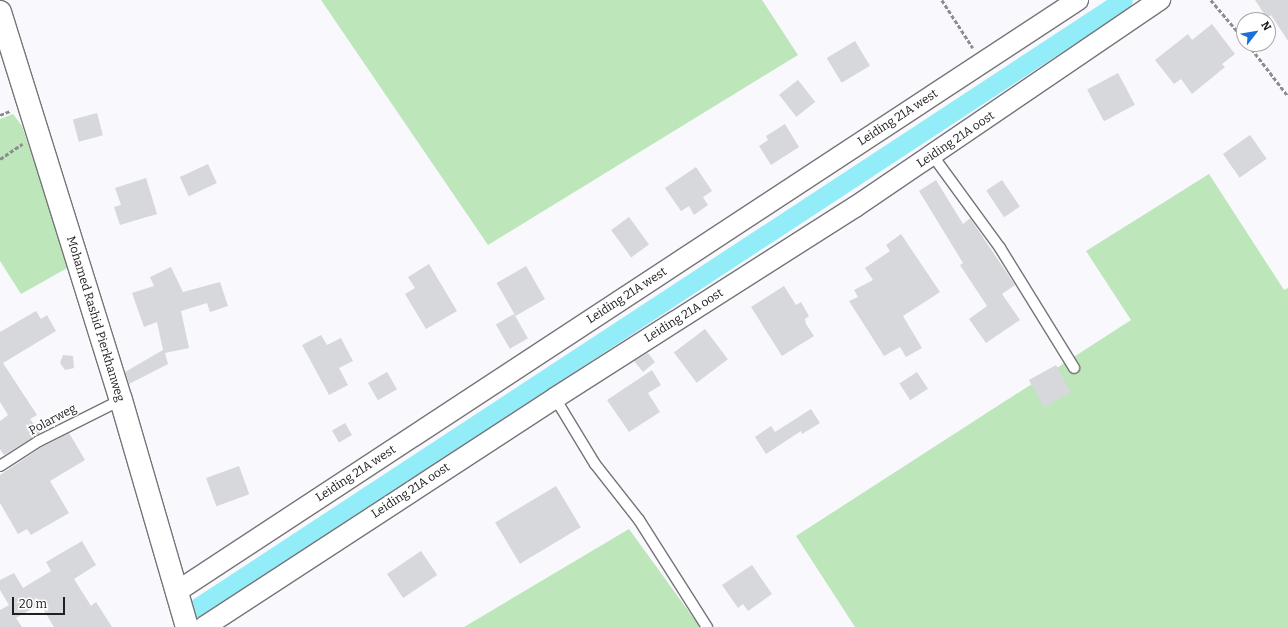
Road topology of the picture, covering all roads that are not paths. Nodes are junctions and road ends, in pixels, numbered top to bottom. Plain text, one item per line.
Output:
1 (1078, 0) edge
2 (1160, 0) edge
3 (0, 12) edge
4 (933, 156) junction
5 (1074, 368) dead end
6 (555, 398) junction
7 (121, 400) junction
8 (0, 466) edge
9 (176, 592) junction
10 (187, 627) edge
11 (204, 627) edge
12 (707, 627) edge

1 - 9 street, Leiding 21A west
2 - 4 street, Leiding 21A oost
3 - 7 street, Mohamed Rashid Pierkhanweg
4 - 5 lane
4 - 6 street, Leiding 21A oost
6 - 11 street, Leiding 21A oost
6 - 12 lane
7 - 8 lane, Polarweg
7 - 9 street, Mohamed Rashid Pierkhanweg
9 - 10 street, Mohamed Rashid Pierkhanweg

